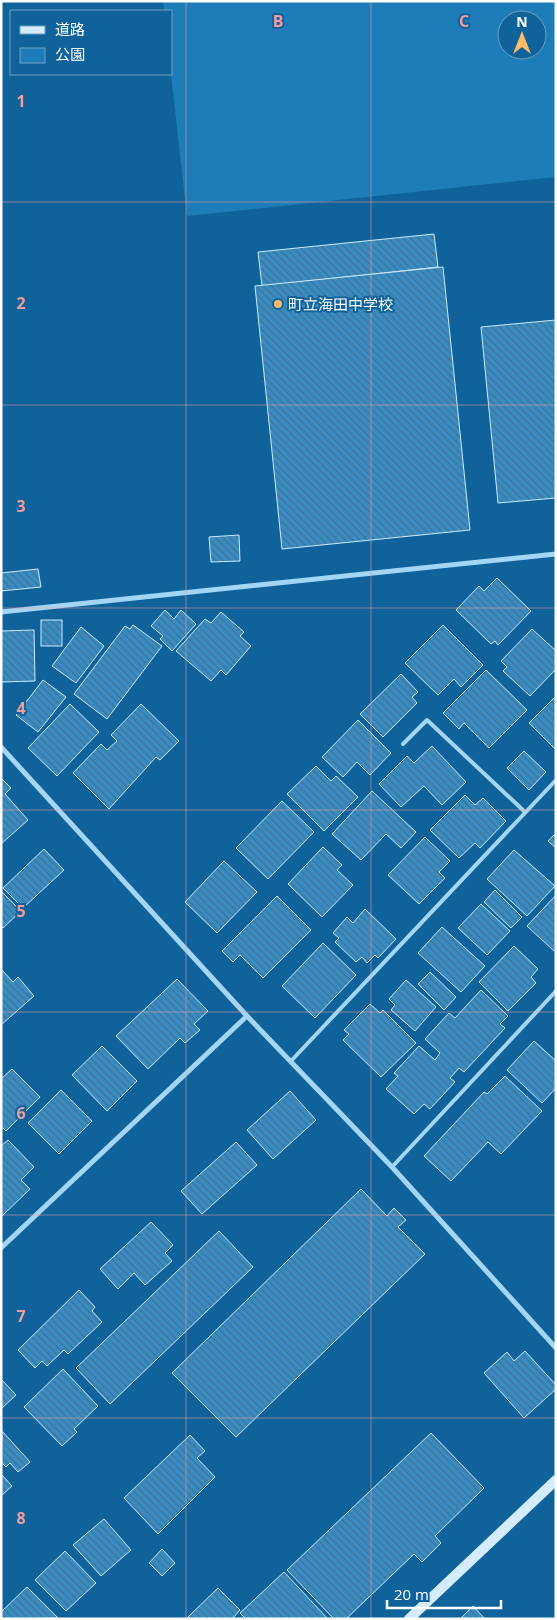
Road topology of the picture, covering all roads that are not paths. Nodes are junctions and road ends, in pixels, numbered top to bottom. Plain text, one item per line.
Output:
1 (556, 554) edge
2 (1, 612) edge
3 (403, 744) dead end
4 (1, 747) edge
5 (556, 780) edge
6 (525, 812) junction
7 (556, 991) edge
8 (247, 1016) junction
9 (290, 1061) junction
10 (392, 1167) junction
11 (1, 1248) edge
12 (556, 1348) edge
13 (556, 1480) edge
14 (409, 1619) edge

1 - 2 street
3 - 6 lane
4 - 8 street
5 - 6 lane
6 - 9 lane
7 - 10 lane
8 - 9 street
8 - 11 street
9 - 10 street
10 - 12 street
13 - 14 street

